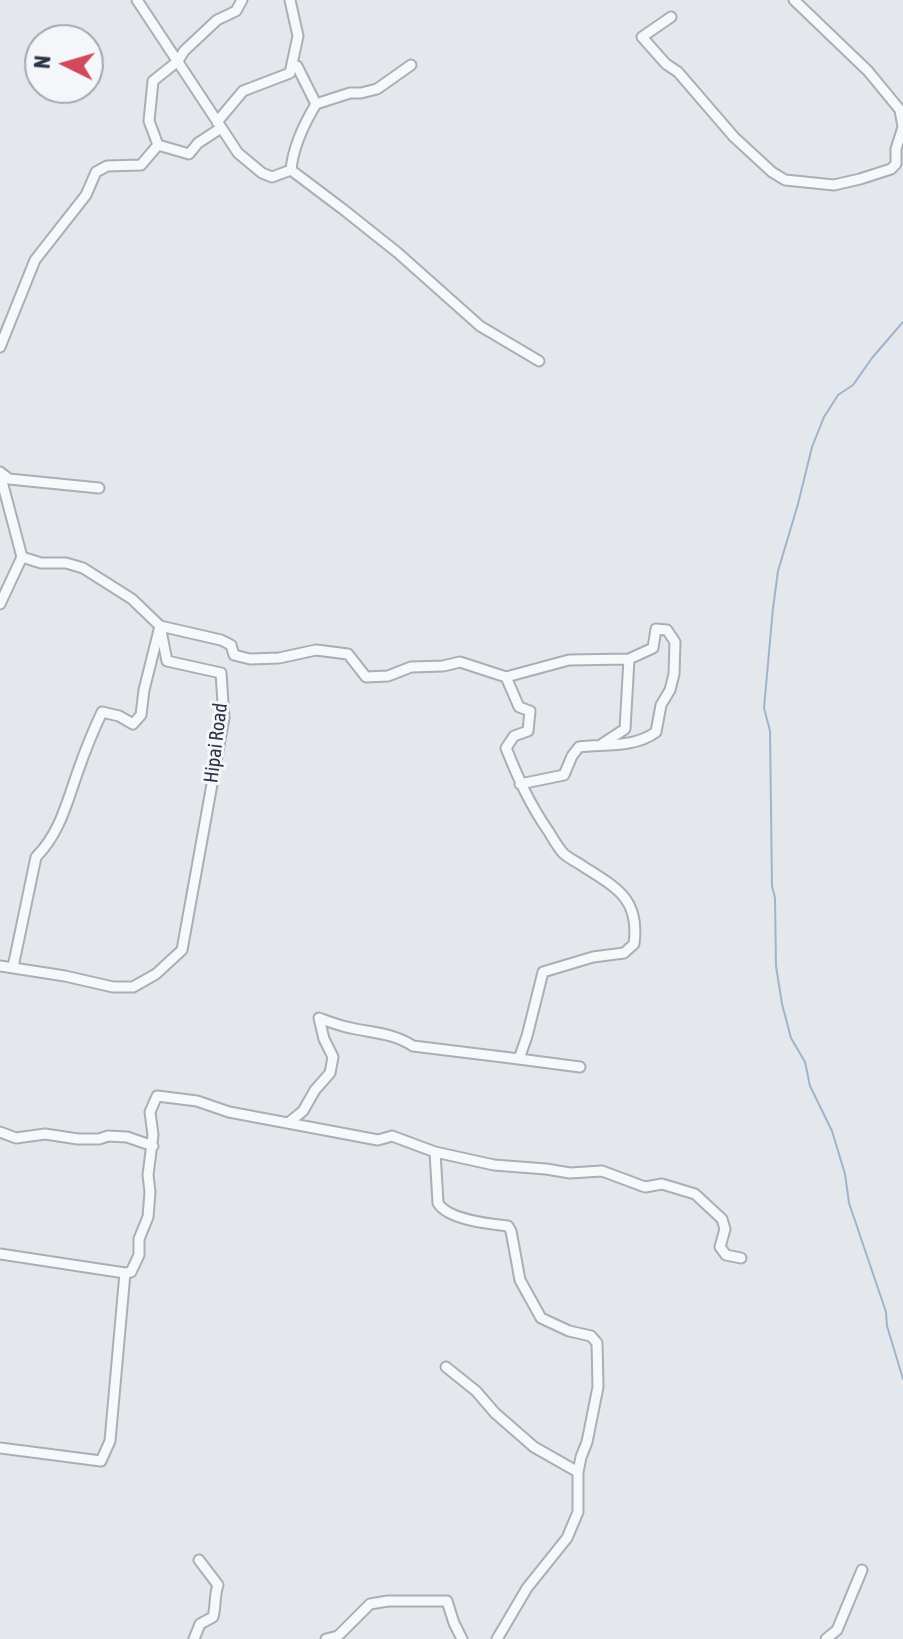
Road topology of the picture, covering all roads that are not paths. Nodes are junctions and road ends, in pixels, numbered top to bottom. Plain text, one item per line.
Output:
1 (137, 0) edge
2 (242, 0) edge
3 (290, 0) edge
4 (794, 0) edge
5 (671, 17) dead end
6 (178, 61) junction
7 (411, 65) dead end
8 (291, 69) junction
9 (316, 104) junction
10 (219, 125) junction
11 (903, 127) edge
12 (158, 145) junction
13 (291, 170) junction
14 (0, 347) edge
15 (539, 361) dead end
16 (0, 473) edge
17 (99, 488) dead end
18 (22, 557) junction
19 (0, 604) edge
20 (160, 626) junction
21 (629, 659) junction
22 (506, 677) junction
23 (602, 744) junction
24 (520, 784) junction
25 (0, 966) edge
26 (13, 967) junction
27 (519, 1059) junction
28 (580, 1067) dead end
29 (288, 1123) junction
30 (0, 1132) edge
31 (153, 1146) junction
32 (435, 1152) junction
33 (0, 1254) edge
34 (741, 1258) dead end
35 (125, 1273) junction
36 (446, 1367) dead end
37 (0, 1448) edge
38 (578, 1472) junction
39 (199, 1560) dead end
40 (862, 1570) dead end
41 (505, 1634) edge
42 (194, 1639) edge
43 (326, 1639) edge
44 (462, 1639) edge
45 (497, 1639) edge
46 (826, 1639) edge

1 - 6 street
2 - 6 street
3 - 8 street
4 - 11 street
5 - 11 street
6 - 10 street
6 - 12 street
7 - 9 street
8 - 9 street
8 - 10 street
9 - 13 street
10 - 12 street
10 - 13 street
12 - 14 street
13 - 15 street
16 - 17 street
16 - 18 street
18 - 19 street
18 - 20 street, Hipai Road
20 - 22 street
20 - 26 street
20 - 26 street, Hipai Road
21 - 22 street
21 - 23 street
21 - 23 street
22 - 24 street
23 - 24 street
24 - 27 street
25 - 26 street, Hipai Road
27 - 28 street
27 - 29 street
29 - 31 street
29 - 32 street
30 - 31 street
31 - 35 street
32 - 34 street
32 - 38 street
33 - 35 street
35 - 37 street
36 - 38 street
38 - 41 street
39 - 42 street
40 - 46 street
41 - 45 street
43 - 44 street

